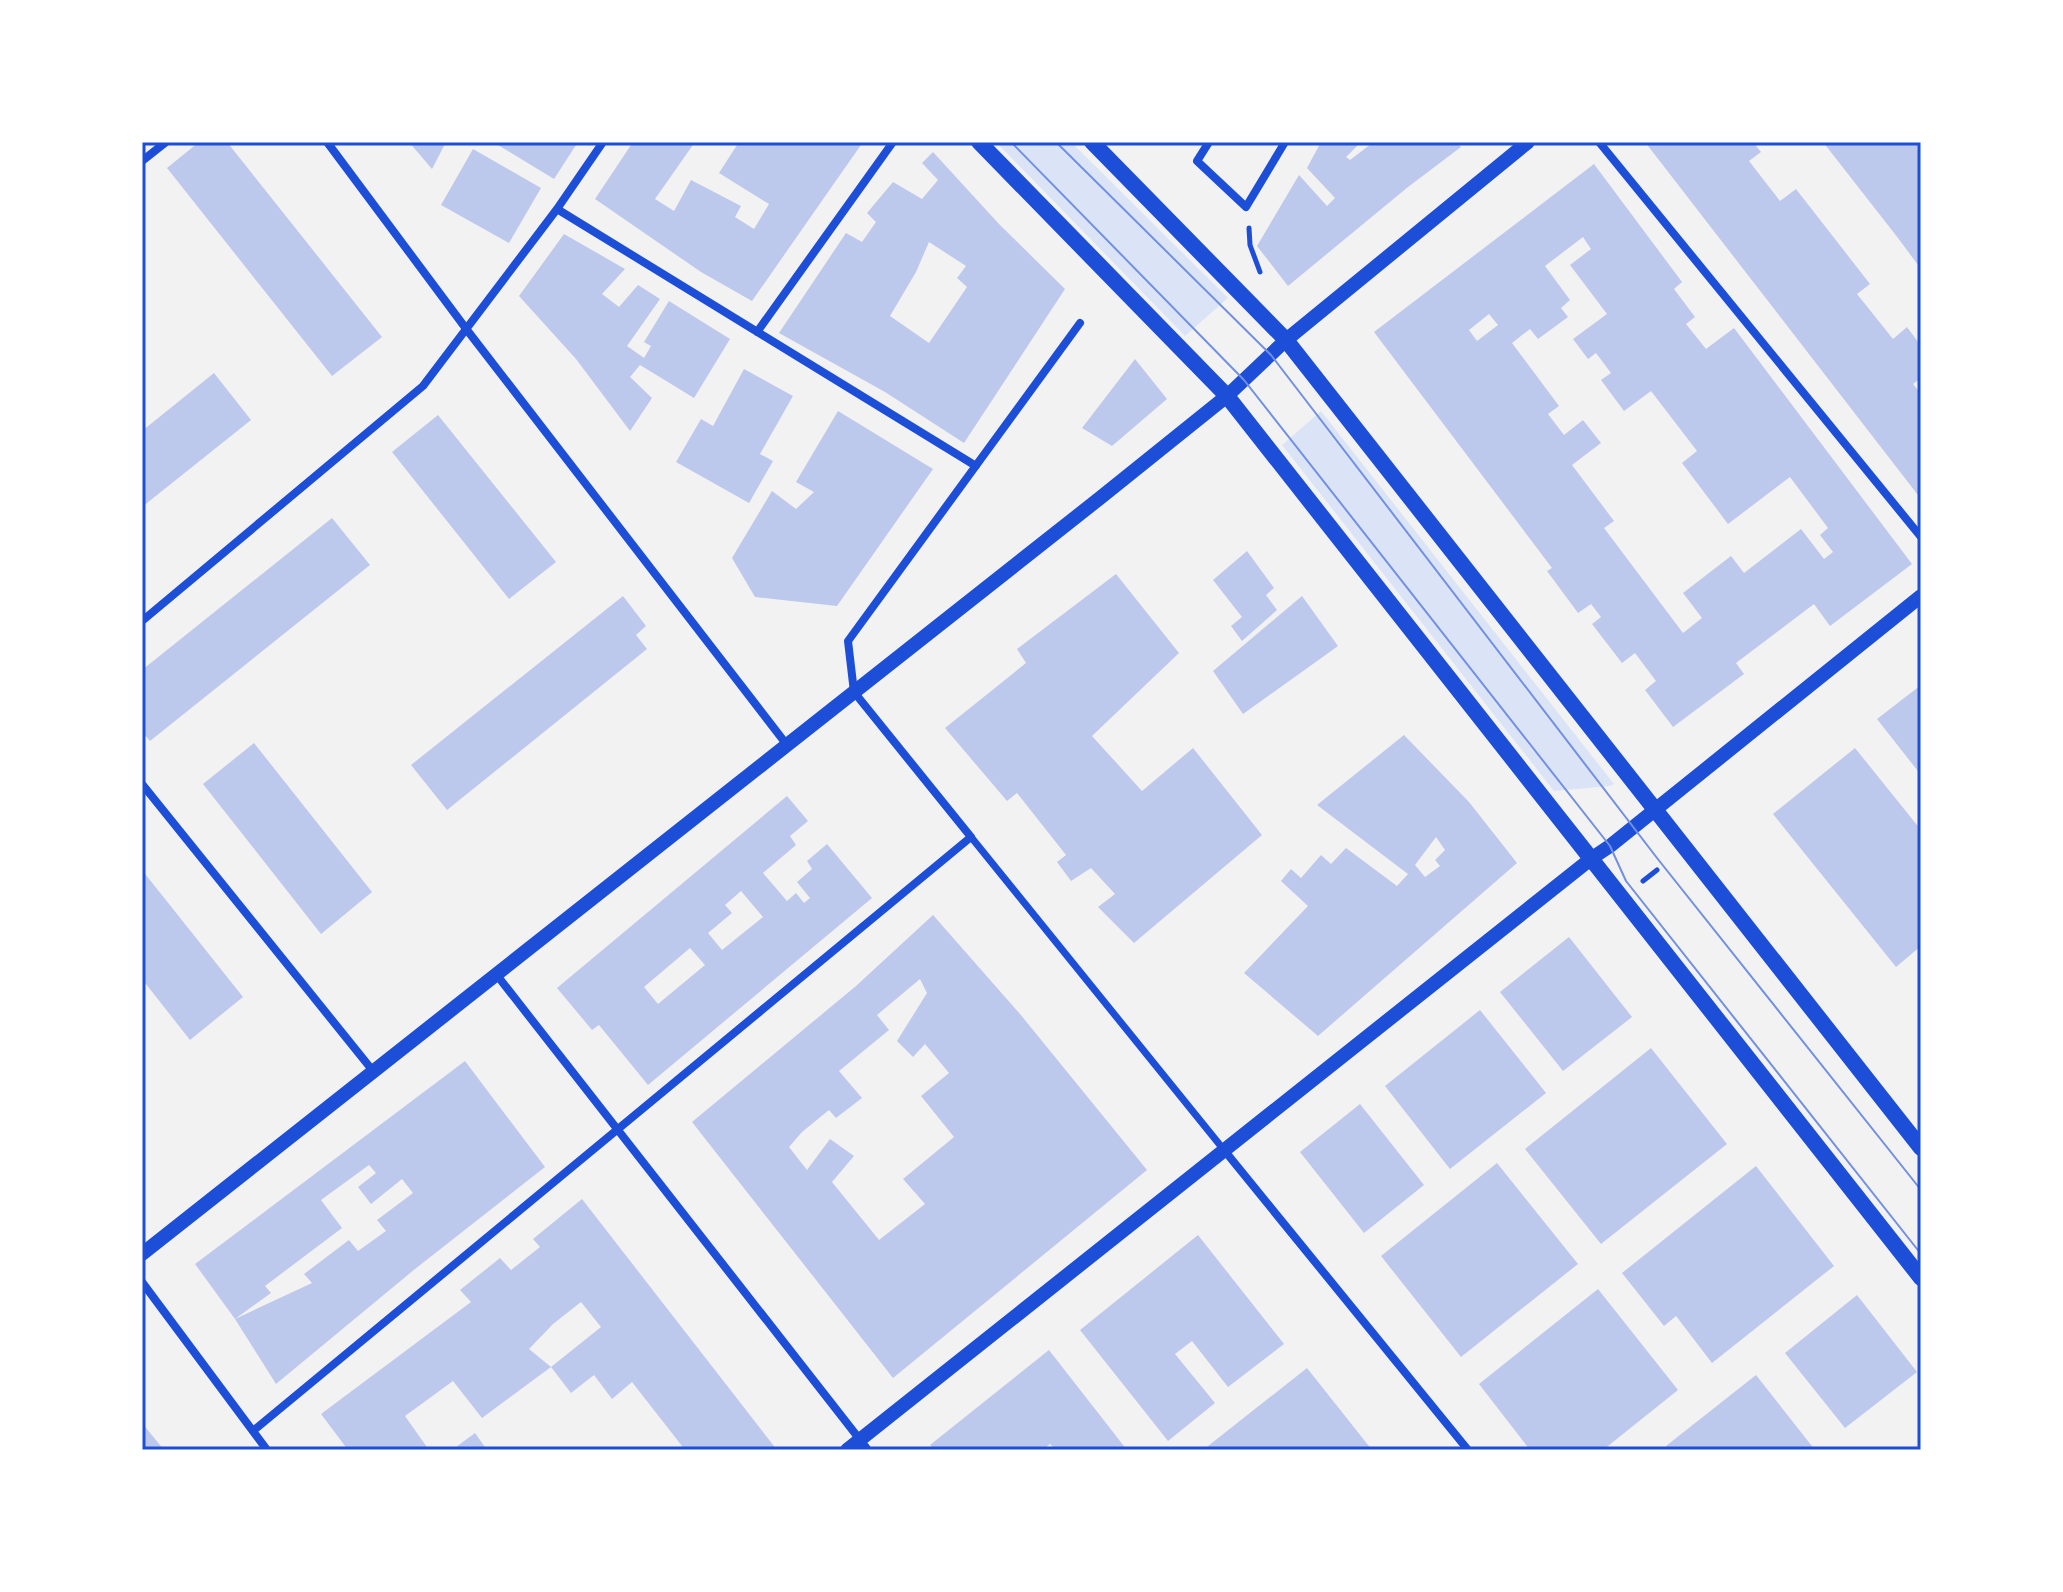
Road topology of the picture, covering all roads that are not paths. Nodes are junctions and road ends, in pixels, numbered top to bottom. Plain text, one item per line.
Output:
1 (166, 142) edge
2 (327, 142) edge
3 (603, 142) edge
4 (893, 142) edge
5 (979, 142) edge
6 (1092, 142) edge
7 (1209, 142) edge
8 (1285, 142) edge
9 (1528, 142) edge
10 (1599, 142) edge
11 (142, 161) edge
12 (557, 209) junction
13 (1080, 323) dead end
14 (467, 330) junction
15 (757, 332) junction
16 (1286, 340) junction
17 (1227, 396) junction
18 (976, 466) junction
19 (1921, 537) edge
20 (1921, 596) edge
21 (142, 621) edge
22 (854, 692) junction
23 (787, 745) junction
24 (142, 784) edge
25 (1655, 808) junction
26 (971, 837) junction
27 (1592, 858) junction
28 (496, 974) junction
29 (373, 1071) junction
30 (618, 1129) junction
31 (1921, 1148) edge
32 (1224, 1150) junction
33 (142, 1254) edge
34 (1921, 1278) edge
35 (142, 1282) edge
36 (253, 1431) junction
37 (864, 1445) edge
38 (267, 1450) edge
39 (847, 1450) edge
40 (1468, 1450) edge

1 - 11 street
2 - 14 street
3 - 12 street
4 - 15 street
5 - 17 main road
6 - 16 main road
7 - 8 street
9 - 16 street
10 - 19 street
12 - 14 street
12 - 15 street
13 - 18 street
14 - 21 street
14 - 23 street
15 - 18 street
16 - 17 street
16 - 25 main road
17 - 22 street
17 - 27 main road
18 - 22 street
20 - 25 street
22 - 23 street
22 - 26 street
23 - 28 street
24 - 29 street
25 - 27 street
25 - 31 main road
26 - 30 street
26 - 32 street
27 - 32 street
27 - 34 main road
28 - 29 street
28 - 30 street
29 - 33 street
30 - 36 street
30 - 37 street
32 - 37 street
32 - 40 street
35 - 36 street
36 - 38 street
37 - 39 street

